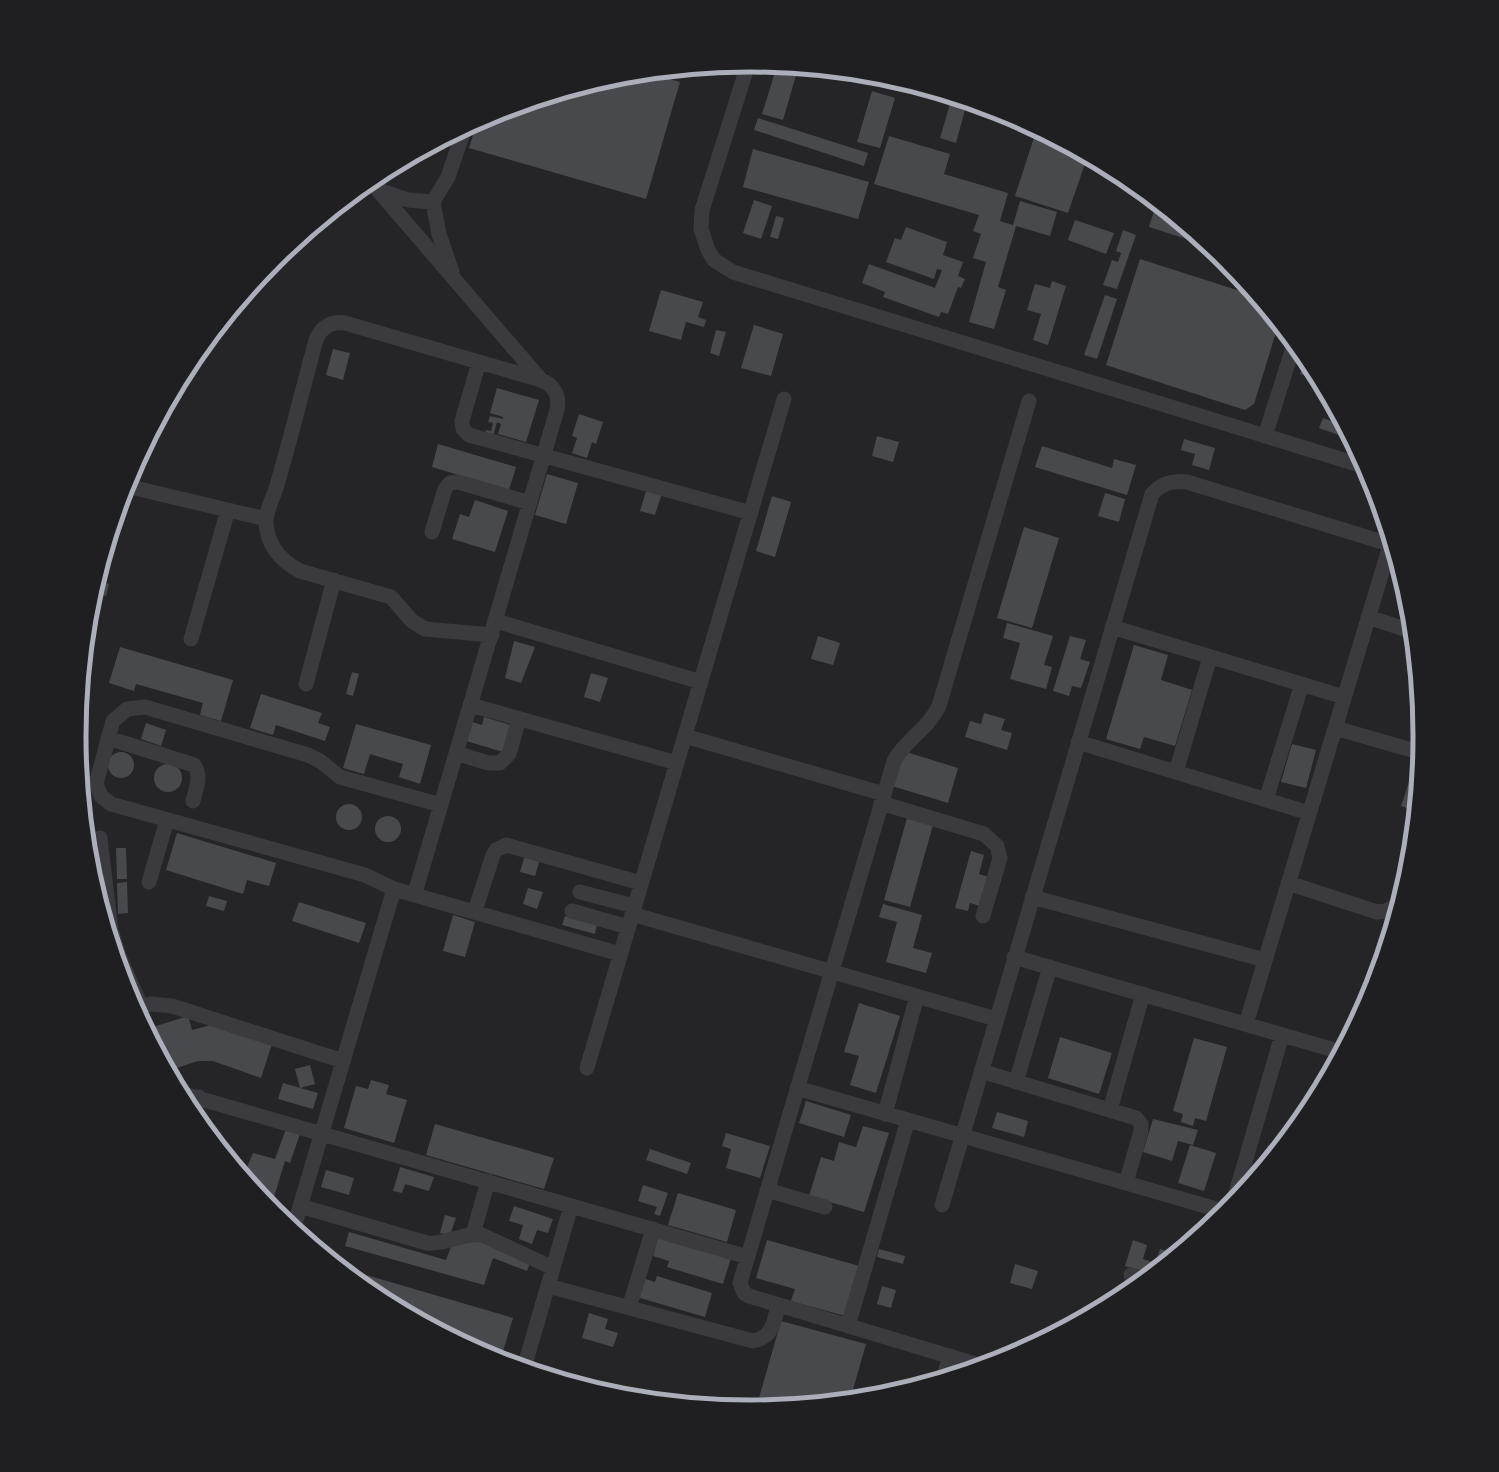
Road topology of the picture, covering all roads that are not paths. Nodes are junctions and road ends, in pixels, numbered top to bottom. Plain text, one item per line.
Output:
1 (746, 72) edge
2 (461, 139) edge
3 (376, 188) edge
4 (378, 190) junction
5 (434, 202) junction
6 (455, 280) junction
7 (1291, 353) edge
8 (479, 362) junction
9 (541, 380) junction
10 (784, 399) dead end
11 (1029, 400) dead end
12 (1266, 436) junction
13 (544, 456) junction
14 (1354, 463) edge
15 (135, 488) edge
16 (530, 503) junction
17 (228, 510) junction
18 (750, 514) junction
19 (266, 520) junction
20 (432, 532) dead end
21 (1381, 533) edge
22 (1387, 553) edge
23 (334, 580) junction
24 (1368, 617) junction
25 (1112, 627) junction
26 (494, 628) junction
27 (1404, 629) edge
28 (191, 639) dead end
29 (1210, 656) junction
30 (701, 682) junction
31 (306, 684) dead end
32 (1302, 684) junction
33 (1344, 696) junction
34 (471, 705) junction
35 (519, 719) junction
36 (1335, 728) junction
37 (684, 736) junction
38 (108, 738) junction
39 (1078, 742) junction
40 (1413, 750) edge
41 (456, 754) junction
42 (677, 764) junction
43 (1176, 772) junction
44 (882, 799) junction
45 (1266, 800) junction
46 (193, 801) dead end
47 (440, 806) junction
48 (1309, 813) junction
49 (166, 820) junction
50 (100, 838) dead end
51 (150, 882) dead end
52 (641, 883) junction
53 (1288, 883) junction
54 (394, 889) junction
55 (580, 892) dead end
56 (415, 894) junction
57 (1032, 897) junction
58 (607, 899) junction
59 (108, 902) edge
60 (1390, 909) edge
61 (474, 911) junction
62 (572, 911) dead end
63 (632, 916) junction
64 (984, 916) dead end
65 (602, 919) junction
66 (620, 954) junction
67 (1014, 957) junction
68 (1265, 960) junction
69 (1050, 967) junction
70 (832, 972) junction
71 (1144, 994) junction
72 (918, 996) junction
73 (145, 1007) edge
74 (996, 1019) junction
75 (1246, 1024) junction
76 (1282, 1034) junction
77 (1334, 1050) edge
78 (342, 1061) junction
79 (586, 1068) dead end
80 (981, 1072) junction
81 (1016, 1082) junction
82 (797, 1088) junction
83 (192, 1095) edge
84 (199, 1097) junction
85 (196, 1102) edge
86 (1110, 1110) junction
87 (885, 1114) junction
88 (908, 1120) junction
89 (322, 1133) junction
90 (962, 1136) junction
91 (488, 1182) junction
92 (1240, 1182) edge
93 (1126, 1183) junction
94 (767, 1190) junction
95 (300, 1206) junction
96 (571, 1206) junction
97 (825, 1206) dead end
98 (942, 1206) dead end
99 (1213, 1211) edge
100 (296, 1220) edge
101 (653, 1230) junction
102 (473, 1234) junction
103 (748, 1257) junction
104 (553, 1268) junction
105 (1131, 1275) dead end
106 (1134, 1276) edge
107 (548, 1286) junction
108 (778, 1305) junction
109 (629, 1308) junction
110 (848, 1326) junction
111 (950, 1356) junction
112 (526, 1360) edge
113 (969, 1362) edge
114 (946, 1369) edge

1 - 12 street
2 - 5 street
3 - 4 street
4 - 5 street
4 - 6 street
5 - 6 street
6 - 9 street
7 - 12 street
8 - 9 street
8 - 13 street
8 - 19 street
9 - 13 street
10 - 18 street
11 - 44 street
12 - 14 street
13 - 16 street
13 - 18 street
15 - 17 street
16 - 20 street
16 - 26 street
17 - 19 street
17 - 28 street
18 - 30 street
19 - 23 street
21 - 25 street
22 - 24 street
23 - 26 street
23 - 31 street
24 - 27 street
24 - 33 street
25 - 29 street
25 - 39 street
26 - 30 street
26 - 34 street
29 - 32 street
29 - 43 street
30 - 37 street
32 - 33 street
32 - 45 street
33 - 36 street
34 - 35 street
34 - 41 street
35 - 41 street
35 - 42 street
36 - 40 street
36 - 48 street
37 - 42 street
37 - 44 street
38 - 46 street
38 - 47 street
38 - 49 street
39 - 43 street
39 - 57 street
41 - 47 street
42 - 52 street
43 - 45 street
44 - 64 street
44 - 70 street
45 - 48 street
47 - 56 street
48 - 53 street
49 - 51 street
49 - 54 street
50 - 59 street
52 - 61 street
52 - 63 street
53 - 60 street
53 - 68 street
54 - 56 street
54 - 78 street
55 - 58 street
56 - 61 street
57 - 67 street
57 - 68 street
58 - 63 street
58 - 65 street
61 - 66 street
62 - 65 street
63 - 65 street
63 - 66 street
63 - 70 street
66 - 79 street
67 - 69 street
67 - 74 street
68 - 75 street
69 - 71 street
69 - 81 street
70 - 72 street
70 - 82 street
71 - 75 street
71 - 86 street
72 - 74 street
72 - 87 street
73 - 78 street
74 - 80 street
75 - 76 street
76 - 77 street
76 - 92 street
78 - 89 street
80 - 81 street
80 - 90 street
81 - 86 street
82 - 87 street
82 - 94 street
83 - 84 street
84 - 85 street
84 - 89 street
86 - 93 street
87 - 88 street
88 - 90 street
88 - 110 street
89 - 91 street
89 - 95 street
90 - 93 street
90 - 98 street
91 - 96 street
91 - 102 street
93 - 99 street
94 - 97 street
94 - 103 street
95 - 100 street
95 - 102 street
96 - 101 street
96 - 104 street
101 - 103 street
101 - 109 street
102 - 104 street
103 - 108 street
104 - 107 street
105 - 106 street
107 - 109 street
107 - 112 street
108 - 109 street
108 - 110 street
110 - 111 street
111 - 113 street
111 - 114 street

